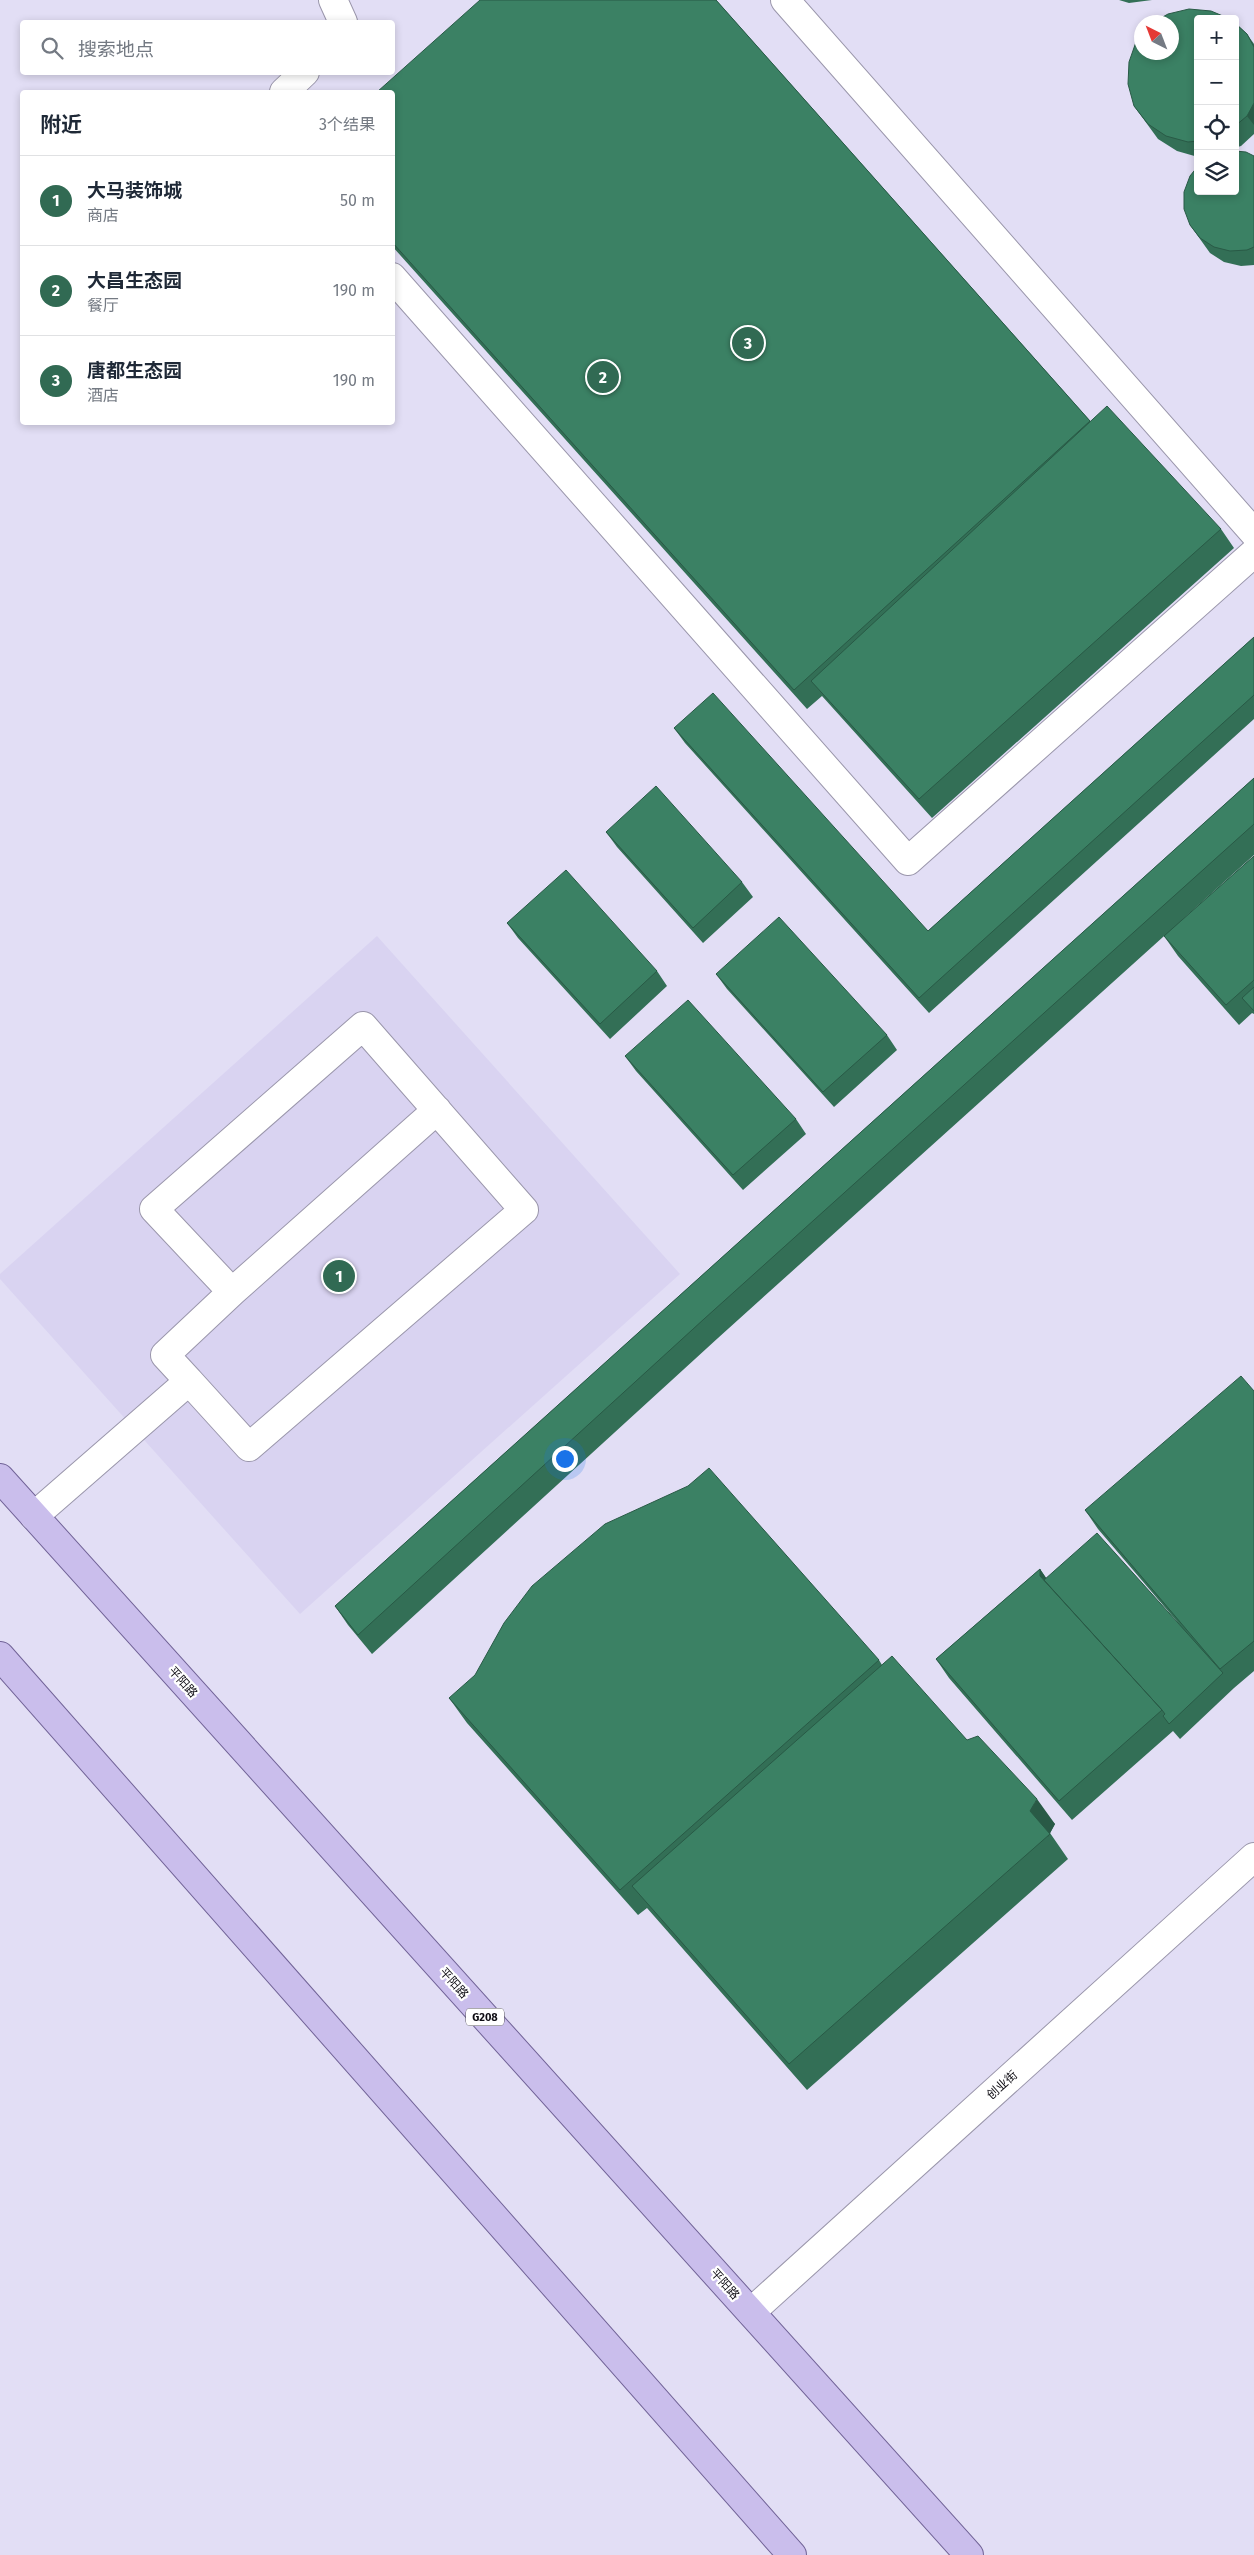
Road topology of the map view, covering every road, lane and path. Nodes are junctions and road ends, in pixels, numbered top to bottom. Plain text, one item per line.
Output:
1 (333, 0) edge
2 (785, 0) edge
3 (342, 20) edge
4 (302, 75) edge
5 (286, 90) edge
6 (395, 280) edge
7 (1254, 533) edge
8 (1254, 553) edge
9 (437, 1110) junction
10 (232, 1292) junction
11 (189, 1380) junction
12 (0, 1478) edge
13 (34, 1516) junction
14 (0, 1656) edge
15 (1254, 1857) edge
16 (751, 2312) junction
17 (792, 2555) edge
18 (969, 2555) edge

1 - 3 street
2 - 7 street
4 - 5 street
6 - 8 street
9 - 10 street
9 - 10 street
9 - 11 street
10 - 11 street
11 - 13 street
12 - 13 main road, 平阳路 / G208
13 - 16 main road, 平阳路 / G208
14 - 17 main road
15 - 16 street, 创业街
16 - 18 main road, 平阳路 / G208

